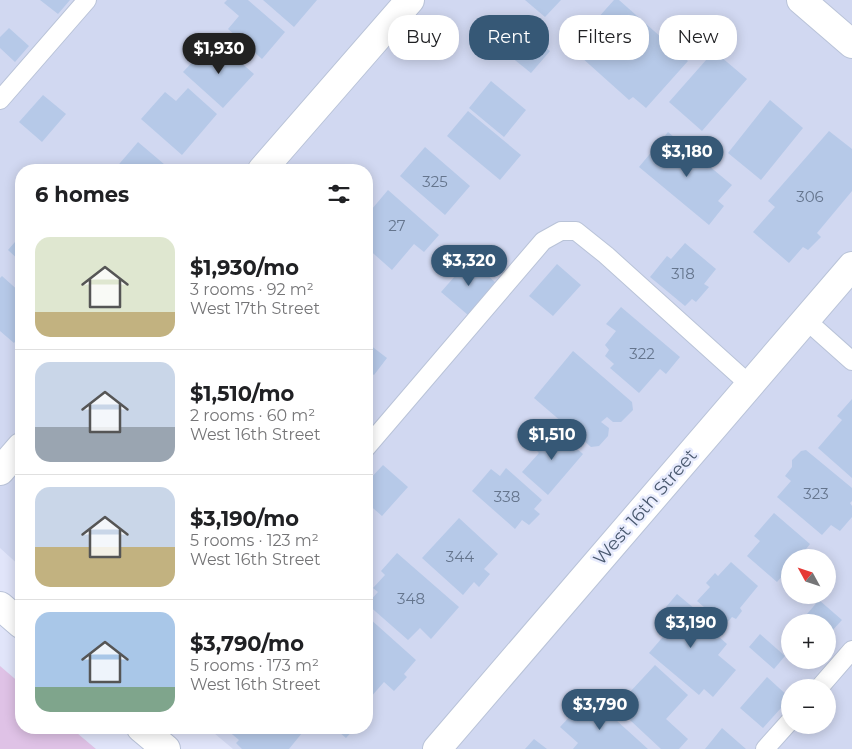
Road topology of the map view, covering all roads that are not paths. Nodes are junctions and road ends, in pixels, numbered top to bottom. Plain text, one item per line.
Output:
1 (87, 0) edge
2 (410, 0) edge
3 (801, 0) edge
4 (852, 44) edge
5 (0, 100) edge
6 (267, 164) edge
7 (852, 266) edge
8 (806, 320) junction
9 (852, 361) edge
10 (750, 385) junction
11 (373, 440) edge
12 (15, 453) edge
13 (0, 471) edge
14 (0, 606) edge
15 (15, 619) edge
16 (852, 650) edge
17 (827, 679) edge
18 (781, 731) edge
19 (148, 734) edge
20 (166, 749) edge
21 (437, 749) edge
22 (765, 749) edge

1 - 5 lane
2 - 6 street
3 - 4 street
7 - 8 street, West 16th Street
8 - 9 lane
8 - 10 street, West 16th Street
10 - 11 lane
10 - 21 street, West 16th Street
12 - 13 street
14 - 15 street
16 - 17 lane
18 - 22 lane
19 - 20 street

